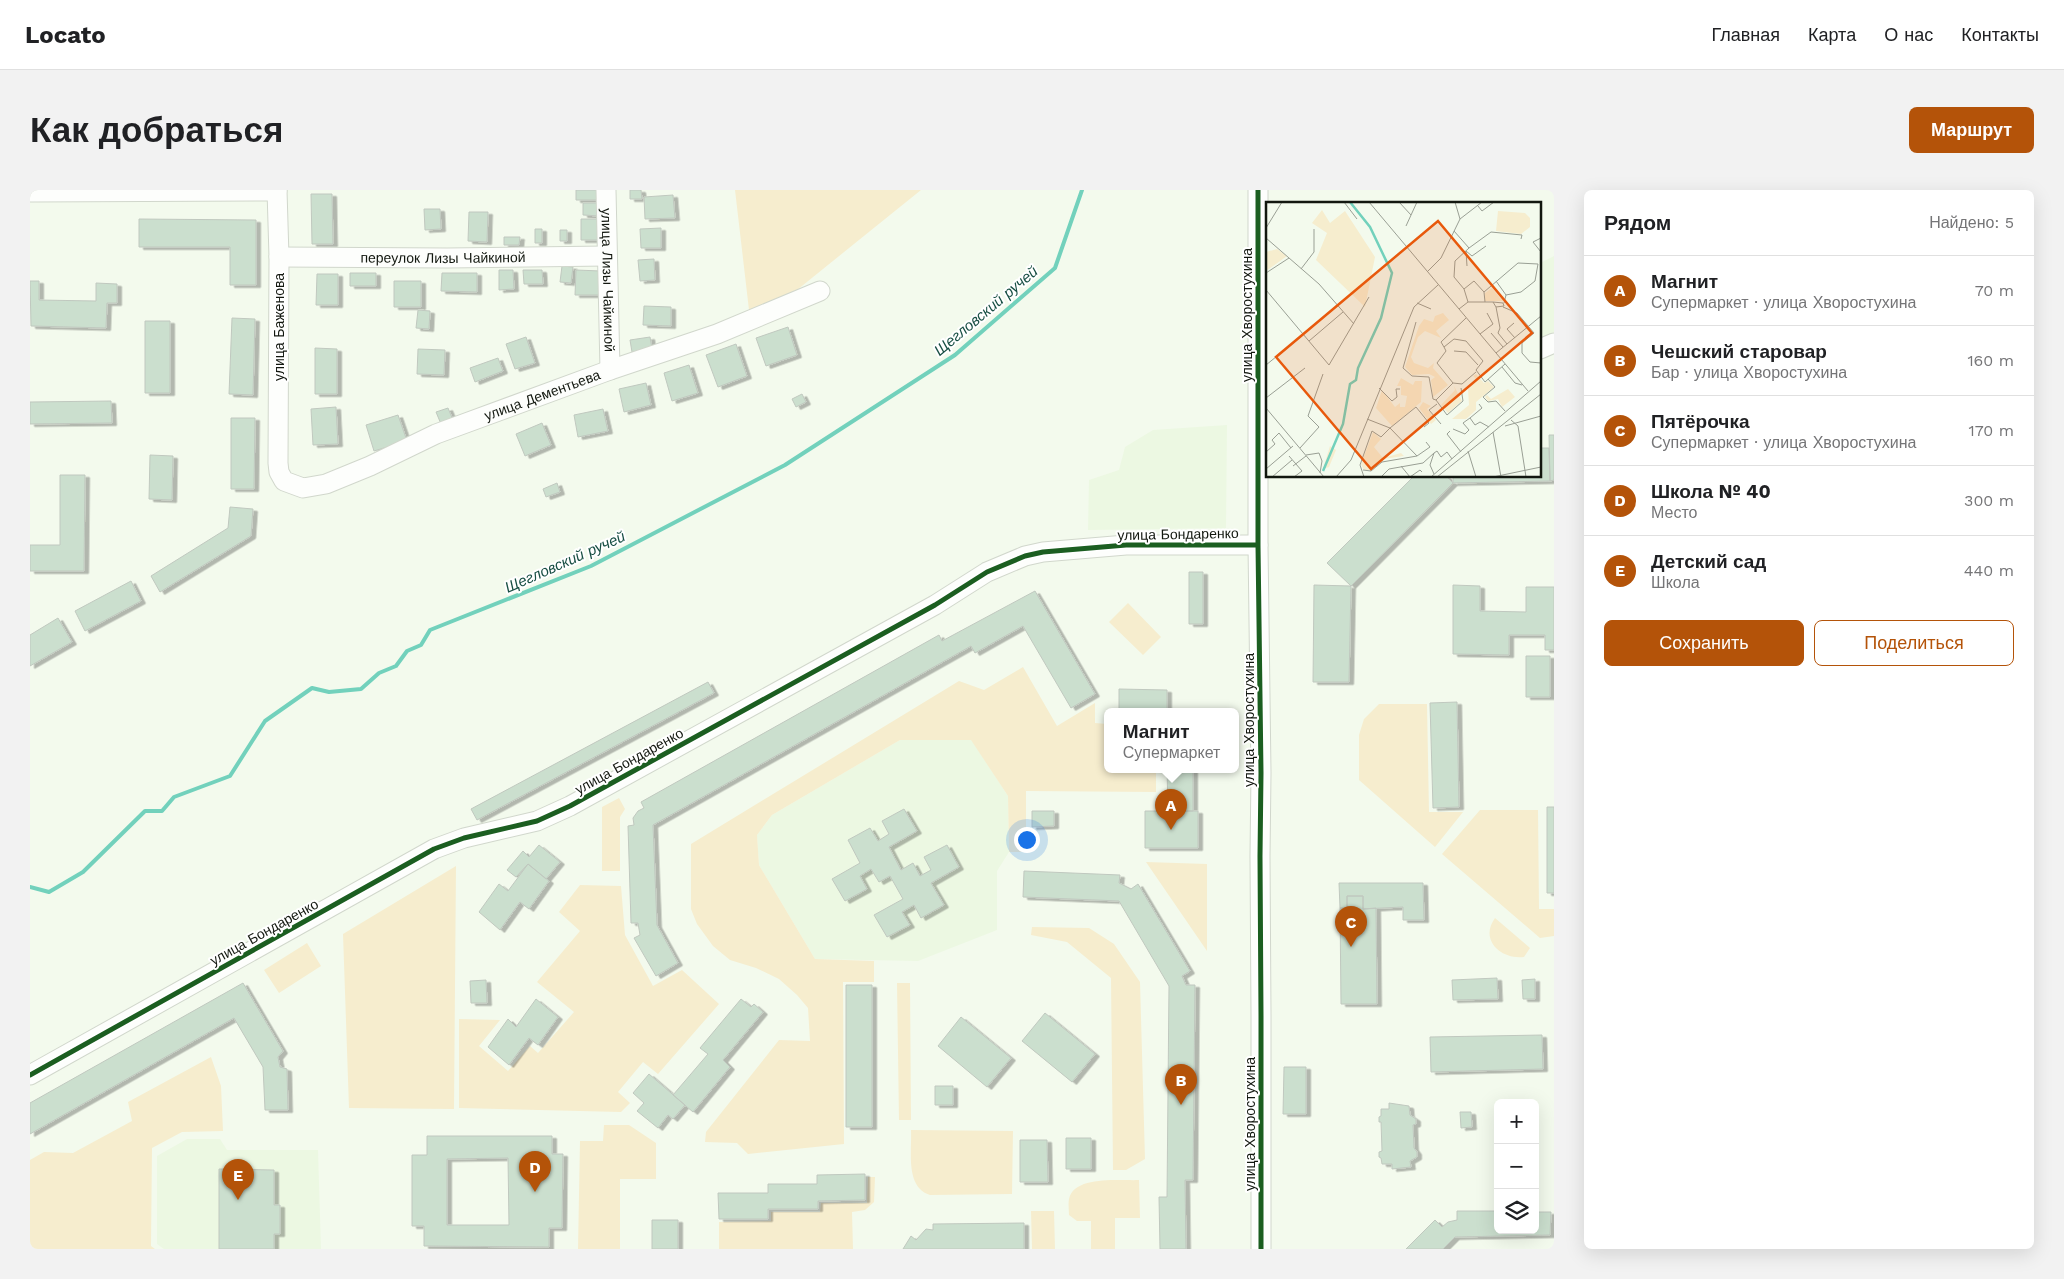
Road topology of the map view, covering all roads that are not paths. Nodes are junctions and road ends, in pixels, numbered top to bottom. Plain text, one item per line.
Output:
1 (606, 190) edge
2 (1258, 190) edge
3 (277, 191) edge
4 (30, 192) edge
5 (279, 256) junction
6 (607, 256) junction
7 (820, 291) dead end
8 (1554, 343) edge
9 (1542, 349) edge
10 (610, 370) junction
11 (1263, 421) edge
12 (278, 463) joint
13 (1258, 545) junction
14 (30, 1076) edge
15 (1260, 1249) edge

1 - 6 street, улица Лизы Чайкиной
2 - 11 street, улица Хворостухина
3 - 4 street
3 - 5 street, улица Баженова
5 - 6 street, переулок Лизы Чайкиной
5 - 12 street, улица Баженова
6 - 10 street, улица Лизы Чайкиной
7 - 10 street, улица Дементьева
8 - 9 street
10 - 12 street, улица Дементьева
11 - 13 street, улица Хворостухина
13 - 14 street, улица Бондаренко
13 - 15 street, улица Хворостухина

